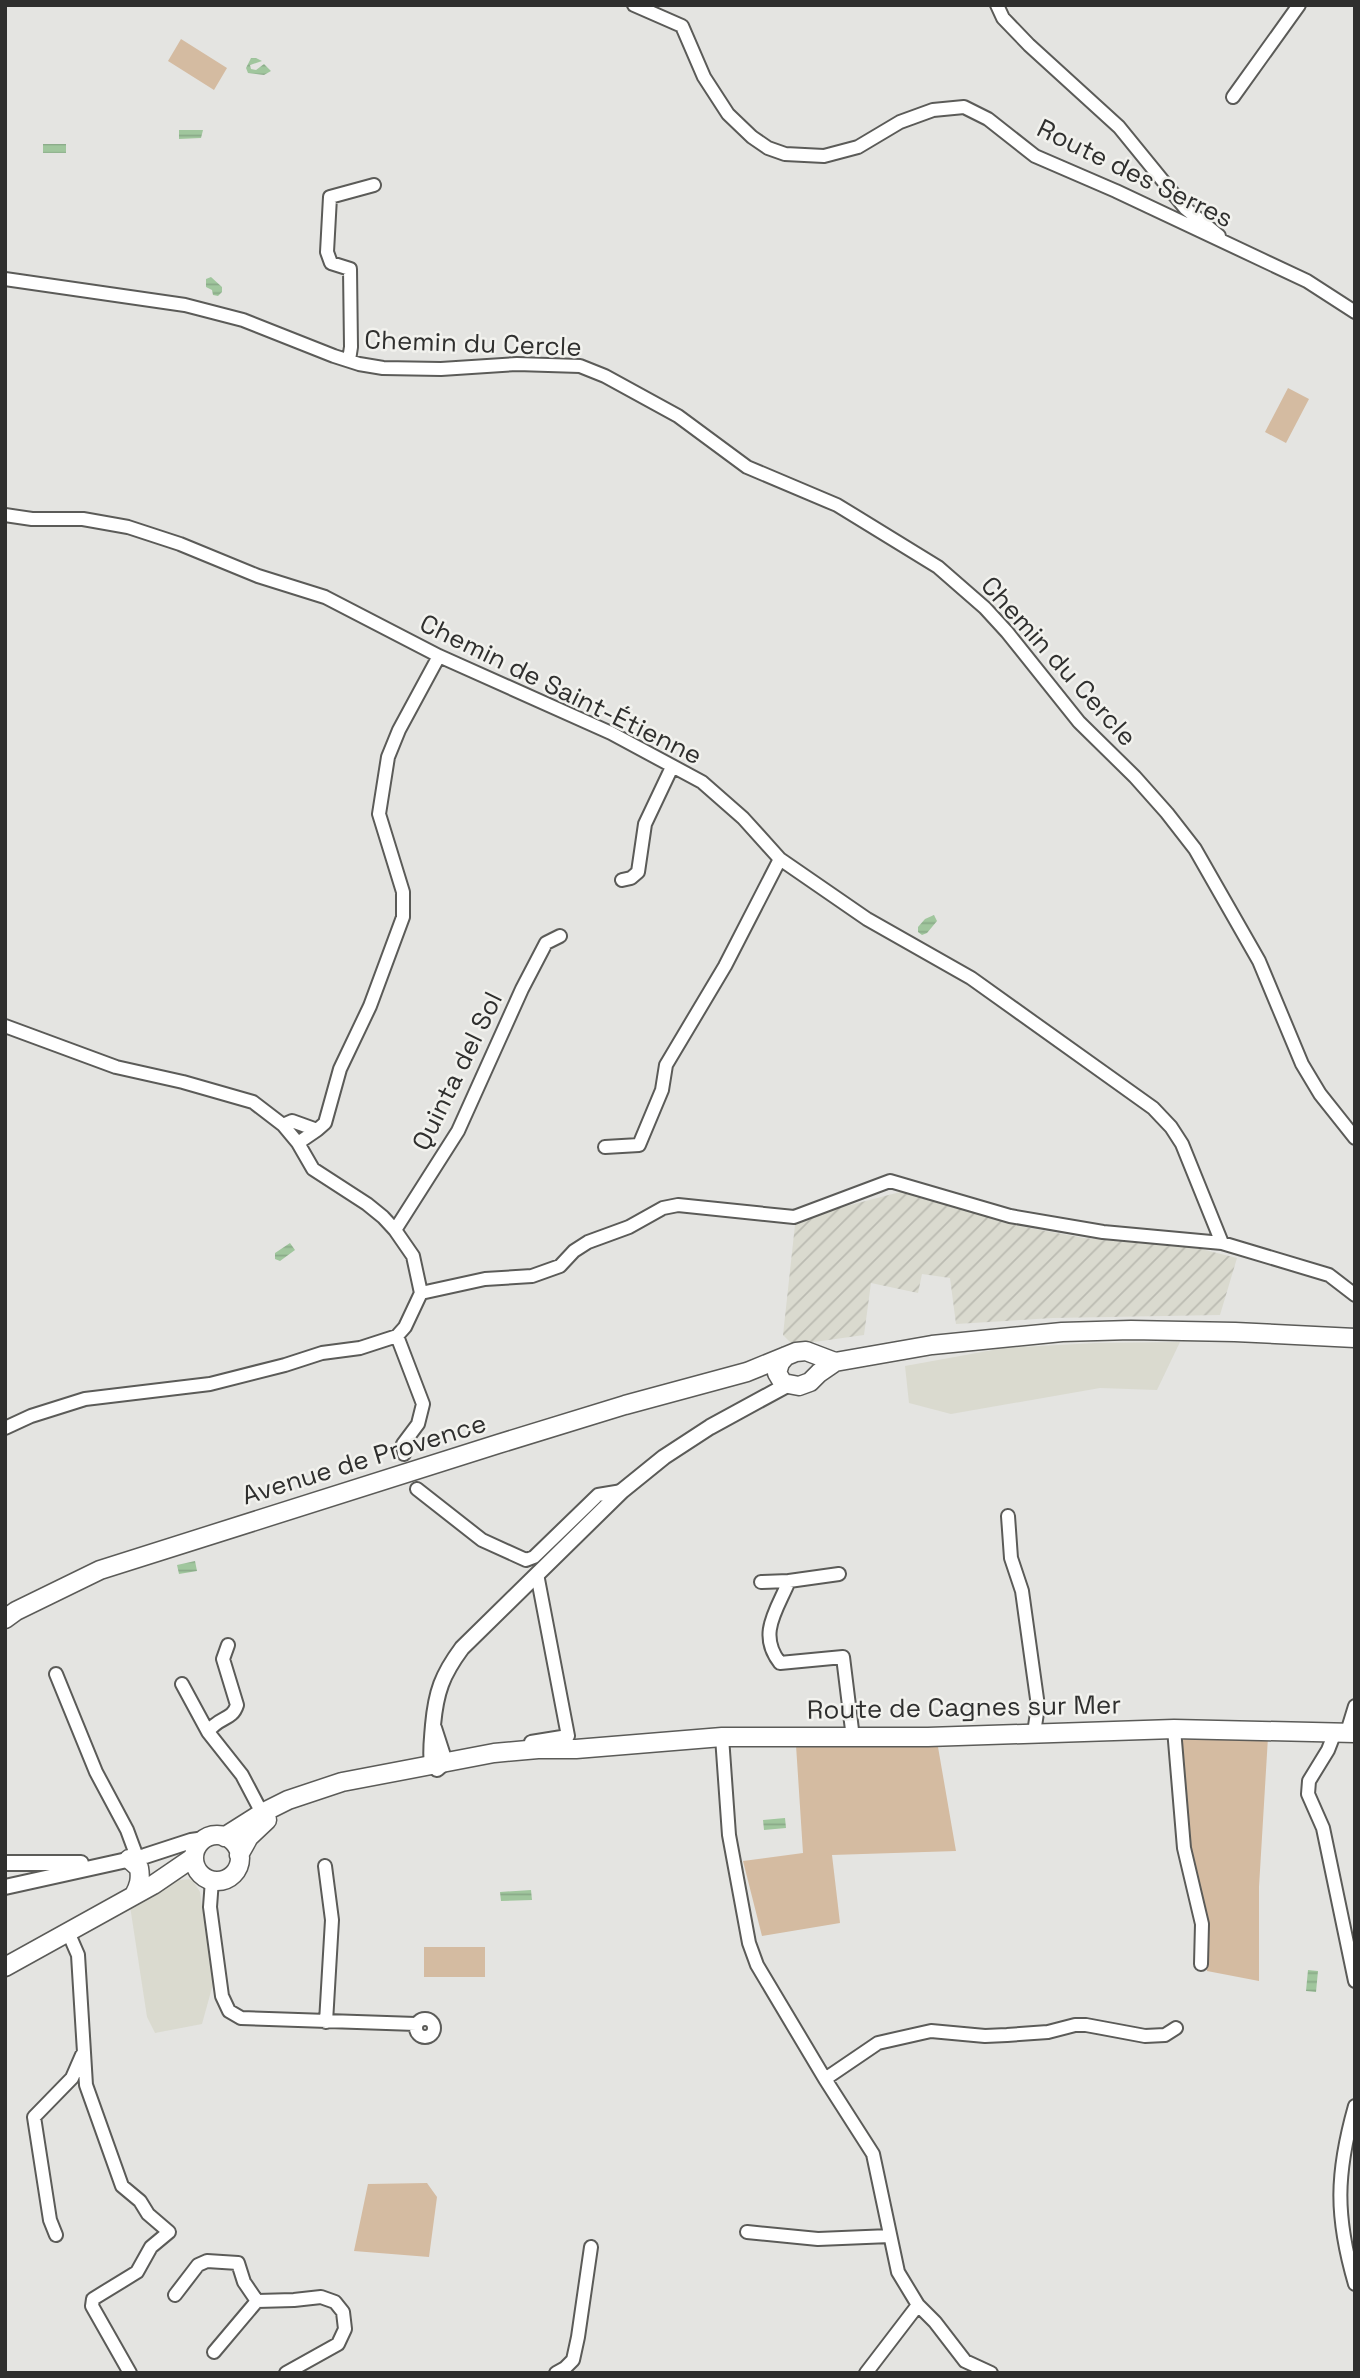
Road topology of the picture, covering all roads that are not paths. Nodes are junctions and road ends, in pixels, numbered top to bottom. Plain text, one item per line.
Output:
1 (634, 5) edge
2 (997, 5) edge
3 (1299, 5) edge
4 (1233, 97) dead end
5 (374, 185) dead end
6 (1223, 242) junction
7 (5, 279) edge
8 (1355, 312) edge
9 (349, 360) junction
10 (5, 515) edge
11 (439, 656) junction
12 (672, 767) junction
13 (780, 859) junction
14 (622, 880) dead end
15 (561, 936) dead end
16 (5, 1026) edge
17 (283, 1125) junction
18 (317, 1130) junction
19 (1355, 1139) edge
20 (298, 1143) junction
21 (605, 1147) dead end
22 (395, 1230) junction
23 (1222, 1243) junction
24 (1354, 1292) edge
25 (421, 1293) junction
26 (397, 1336) junction
27 (1355, 1338) edge
28 (786, 1356) junction
29 (817, 1364) junction
30 (747, 1372) junction
31 (779, 1383) junction
32 (5, 1428) edge
33 (404, 1454) dead end
34 (417, 1489) dead end
35 (622, 1491) junction
36 (1009, 1516) dead end
37 (537, 1574) junction
38 (839, 1574) dead end
39 (789, 1581) junction
40 (761, 1582) dead end
41 (9, 1615) edge
42 (228, 1644) dead end
43 (56, 1674) dead end
44 (182, 1684) dead end
45 (1355, 1706) edge
46 (1174, 1729) junction
47 (208, 1732) junction
48 (1034, 1732) junction
49 (1345, 1732) edge
50 (722, 1737) junction
51 (853, 1738) junction
52 (532, 1754) junction
53 (499, 1764) junction
54 (439, 1765) junction
55 (314, 1799) junction
56 (262, 1813) junction
57 (224, 1837) junction
58 (205, 1839) junction
59 (172, 1849) junction
60 (239, 1855) junction
61 (127, 1860) junction
62 (5, 1863) edge
63 (325, 1866) dead end
64 (48, 1870) junction
65 (201, 1870) junction
66 (5, 1887) edge
67 (134, 1895) junction
68 (1341, 1921) junction
69 (1355, 1922) edge
70 (68, 1932) junction
71 (1201, 1964) dead end
72 (5, 1967) edge
73 (1355, 1981) edge
74 (326, 2022) junction
75 (416, 2024) dead end
76 (1176, 2028) dead end
77 (82, 2055) junction
78 (825, 2079) junction
79 (1355, 2106) edge
80 (747, 2232) dead end
81 (56, 2235) dead end
82 (890, 2236) junction
83 (590, 2247) dead end
84 (1355, 2284) edge
85 (175, 2295) dead end
86 (257, 2301) junction
87 (918, 2305) junction
88 (214, 2353) dead end
89 (130, 2373) edge
90 (286, 2373) edge
91 (556, 2373) edge
92 (866, 2373) edge
93 (991, 2373) edge

1 - 6 street, Route des Serres
2 - 6 street
3 - 4 street
5 - 9 street
6 - 8 street, Route des Serres
7 - 9 street, Chemin du Cercle
9 - 19 street, Chemin du Cercle
10 - 11 street, Chemin de Saint-Étienne
11 - 12 street, Chemin de Saint-Étienne
11 - 18 street
12 - 13 street, Chemin de Saint-Étienne
12 - 14 street
13 - 21 street
13 - 23 street, Chemin de Saint-Étienne
15 - 22 street, Quinta del Sol
16 - 17 street
17 - 18 street
17 - 20 street
18 - 20 street
20 - 22 street
22 - 25 street
23 - 24 street
23 - 25 street
25 - 26 street
26 - 32 street
26 - 33 street
27 - 29 main road
28 - 29 main road
28 - 30 main road, Avenue de Provence
28 - 31 main road
29 - 31 main road
30 - 31 main road, Avenue de Provence
30 - 41 main road, Avenue de Provence
31 - 35 street
34 - 35 street
35 - 37 street
36 - 48 street
37 - 52 street
37 - 54 street
38 - 39 street
39 - 40 street
39 - 51 street
42 - 47 street
43 - 61 street
44 - 47 street
45 - 49 street
46 - 48 main road, Route de Cagnes sur Mer
46 - 49 main road, Route de Cagnes sur Mer
46 - 71 street
47 - 56 street
48 - 51 main road, Route de Cagnes sur Mer
49 - 68 street
50 - 51 main road, Route de Cagnes sur Mer
50 - 52 main road, Route de Cagnes sur Mer
50 - 78 street
52 - 53 main road, Route de Cagnes sur Mer
52 - 54 main road, Route de Cagnes sur Mer
53 - 54 main road
53 - 55 main road, Route de Cagnes sur Mer
54 - 55 street
54 - 56 main road, Route de Cagnes sur Mer
55 - 60 main road, Route de Cagnes sur Mer
56 - 57 main road, Route de Cagnes sur Mer
57 - 58 main road
57 - 60 main road
58 - 59 street
58 - 65 main road
59 - 61 street
59 - 65 street
60 - 65 main road
61 - 64 street
61 - 67 main road
62 - 64 street
63 - 74 street
64 - 66 street
65 - 67 main road
65 - 74 street
67 - 70 main road
68 - 69 street
68 - 73 street
70 - 72 main road
70 - 77 street
74 - 75 street
76 - 78 street
77 - 81 street
77 - 89 street
78 - 82 street
79 - 84 street
80 - 82 street
82 - 87 street
83 - 91 street
85 - 86 street
86 - 88 street
86 - 90 street
87 - 92 street
87 - 93 street

